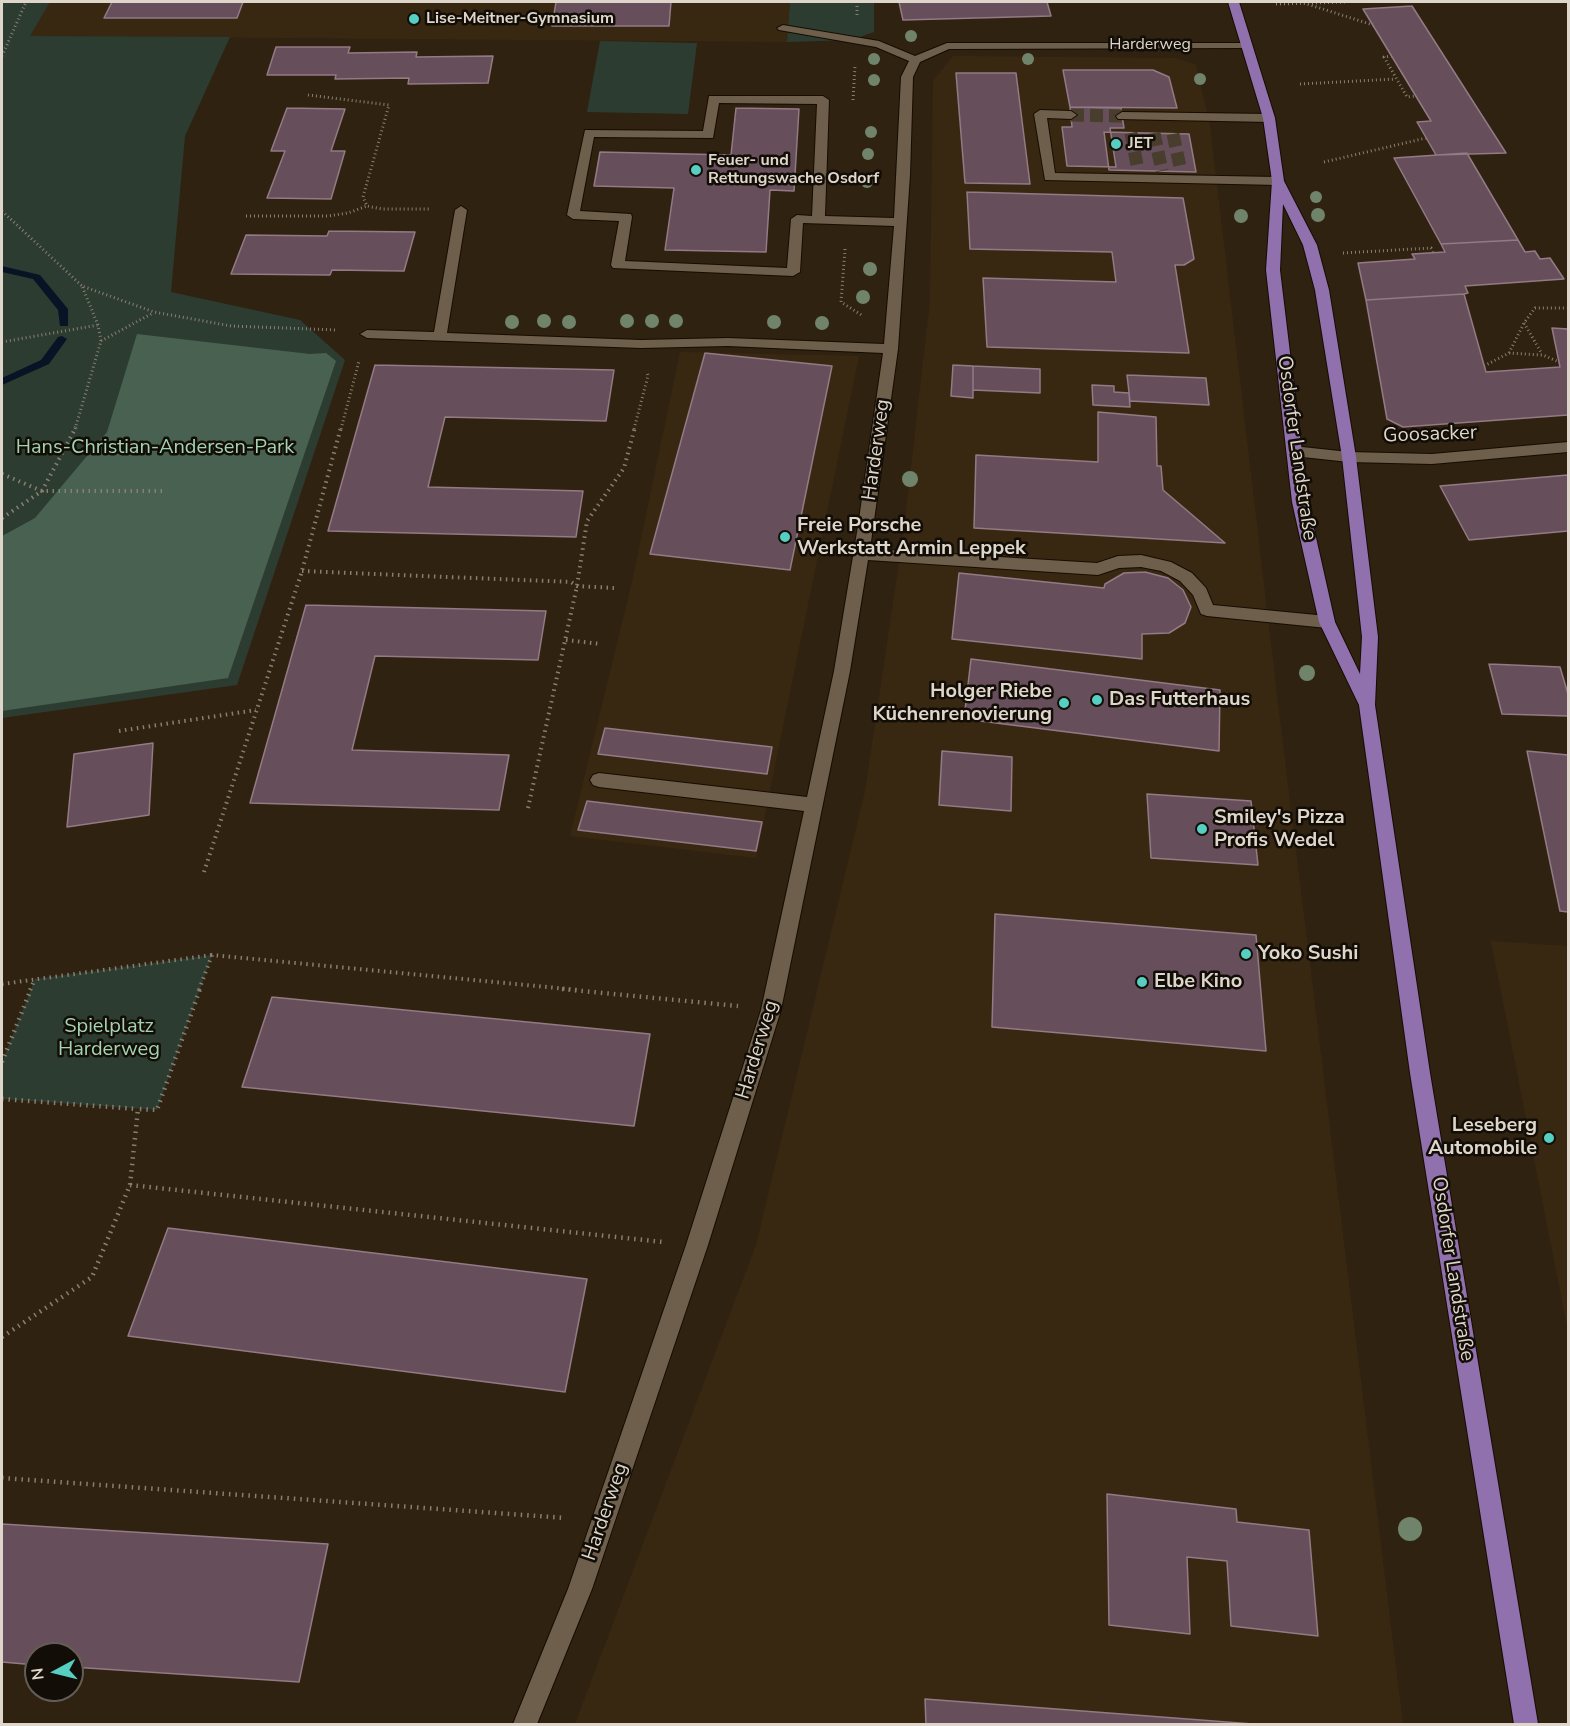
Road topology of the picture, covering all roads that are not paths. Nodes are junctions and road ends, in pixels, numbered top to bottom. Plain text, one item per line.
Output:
1 (1233, 2) edge
2 (783, 28) dead end
3 (1247, 45) junction
4 (915, 60) junction
5 (1071, 115) tunnel mouth
6 (1151, 116) junction
7 (1170, 116) junction
8 (1269, 118) junction
9 (1131, 133) tunnel mouth
10 (1154, 133) tunnel mouth
11 (1173, 134) tunnel mouth
12 (1278, 181) junction
13 (460, 210) road end
14 (818, 219) junction
15 (900, 222) junction
16 (366, 334) road end
17 (440, 336) junction
18 (891, 350) junction
19 (1569, 447) edge
20 (1293, 451) junction
21 (1349, 457) junction
22 (862, 554) junction
23 (1327, 622) junction
24 (1367, 705) junction
25 (599, 780) dead end
26 (814, 805) junction
27 (525, 1725) edge
28 (1526, 1725) edge

1 - 3 main road, Osdorfer Landstraße
2 - 4 street
3 - 4 street, Harderweg
3 - 8 main road, Osdorfer Landstraße
4 - 15 street, Harderweg
5 - 12 street
6 - 7 street
6 - 9 street
6 - 10 street
7 - 8 street
7 - 11 street
8 - 12 main road, Osdorfer Landstraße
12 - 20 main road, Osdorfer Landstraße
12 - 21 main road, Osdorfer Landstraße
13 - 17 street
14 - 14 street
14 - 15 street
15 - 18 street, Harderweg
16 - 17 street
17 - 18 street
18 - 22 street, Harderweg
19 - 21 street, Goosacker
20 - 21 street, Goosacker
20 - 23 main road, Osdorfer Landstraße
21 - 24 main road, Osdorfer Landstraße
22 - 23 street
22 - 26 street, Harderweg
23 - 24 main road, Osdorfer Landstraße
24 - 28 main road, Osdorfer Landstraße
25 - 26 street
26 - 27 street, Harderweg

